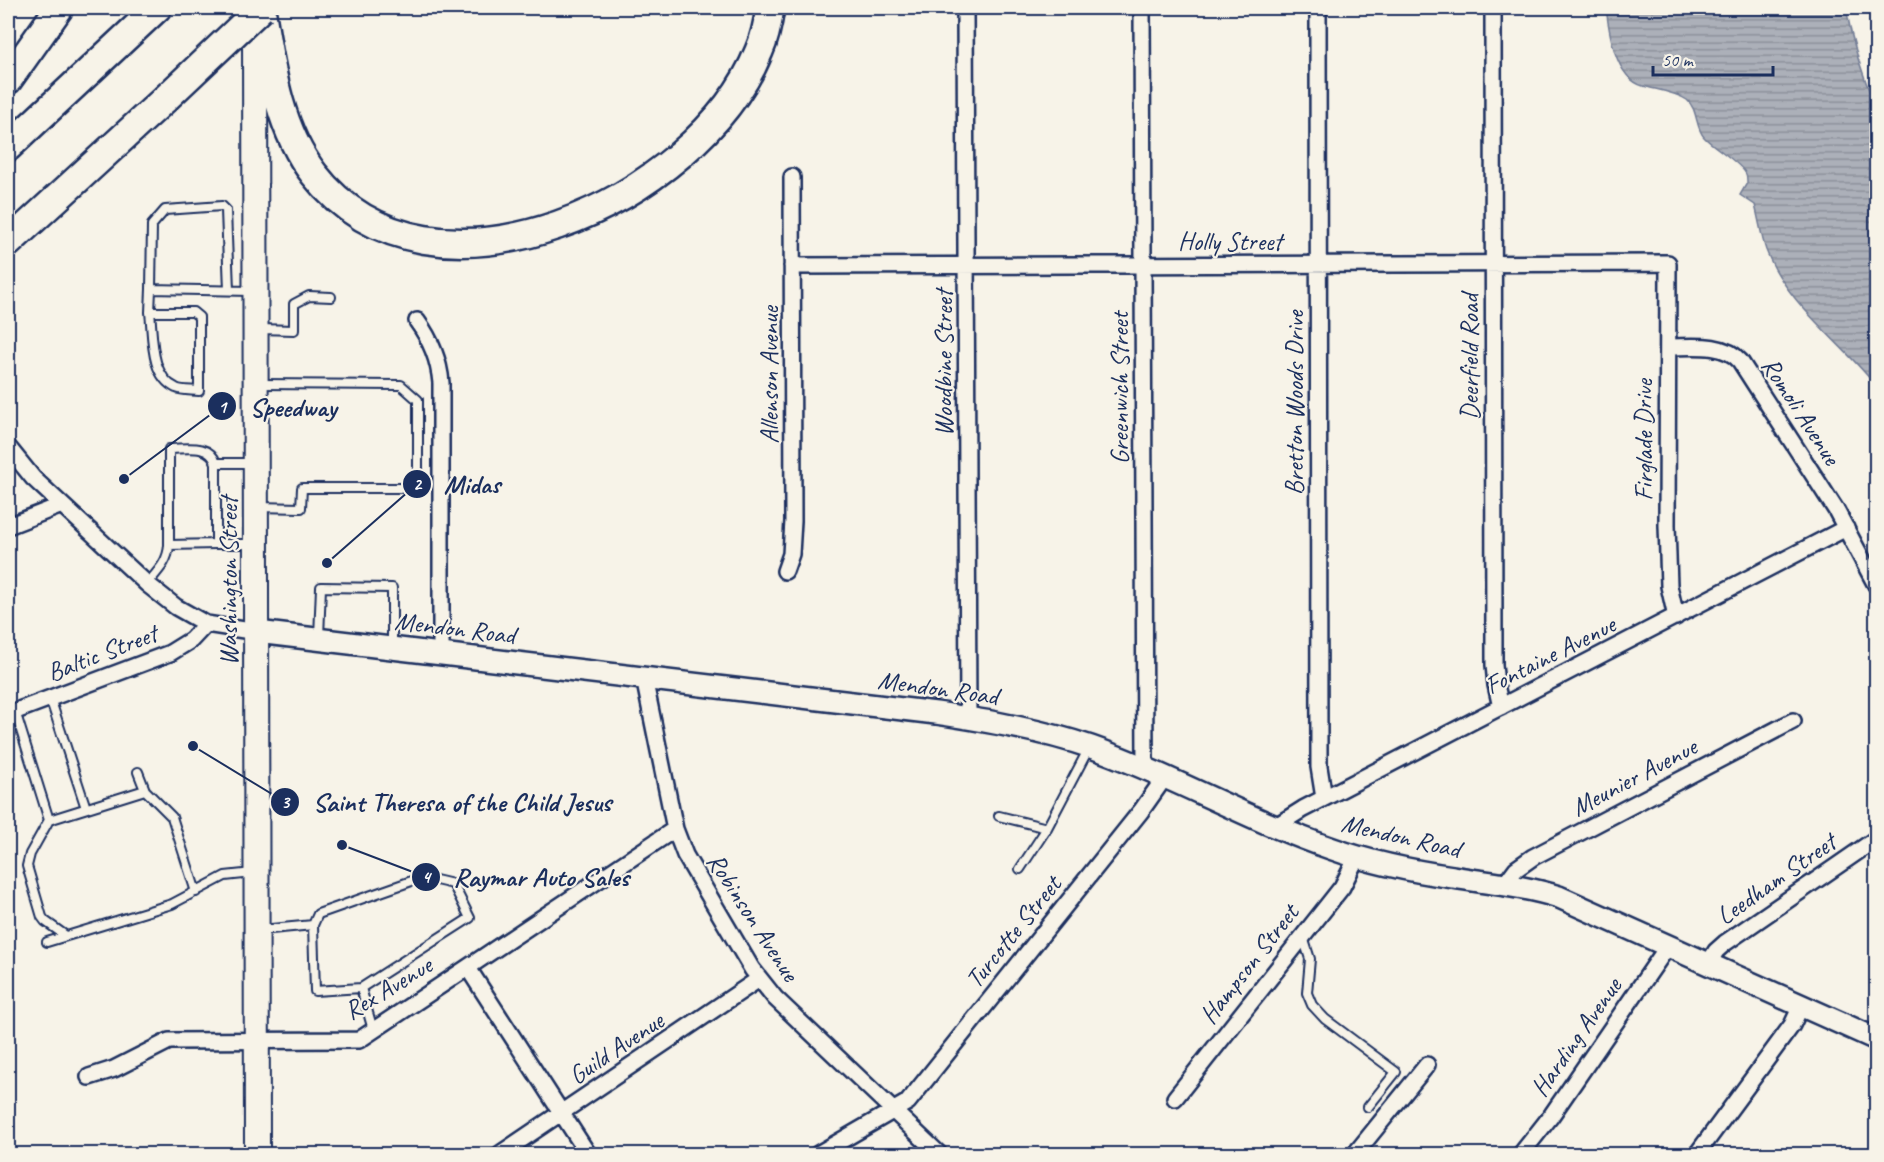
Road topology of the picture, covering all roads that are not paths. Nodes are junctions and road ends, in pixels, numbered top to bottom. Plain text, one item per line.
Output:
1 (59, 8) edge
2 (157, 8) edge
3 (255, 8) edge
4 (261, 8) edge
5 (770, 8) edge
6 (966, 8) edge
7 (1142, 8) edge
8 (1317, 8) edge
9 (1493, 8) edge
10 (8, 80) edge
11 (8, 147) edge
12 (792, 177) dead end
13 (8, 243) edge
14 (1668, 263) joint
15 (1318, 264) junction
16 (1493, 264) junction
17 (1143, 265) junction
18 (792, 266) junction
19 (966, 266) junction
20 (151, 289) junction
21 (229, 290) junction
22 (256, 291) junction
23 (331, 297) dead end
24 (150, 312) junction
25 (417, 321) dead end
26 (256, 329) junction
27 (1668, 346) junction
28 (256, 384) junction
29 (8, 447) edge
30 (216, 463) junction
31 (256, 463) junction
32 (62, 505) junction
33 (256, 507) junction
34 (8, 526) edge
35 (1846, 528) junction
36 (216, 544) junction
37 (256, 544) junction
38 (169, 545) junction
39 (785, 571) dead end
40 (147, 584) junction
41 (1876, 585) edge
42 (1676, 616) junction
43 (206, 624) junction
44 (257, 632) junction
45 (319, 639) junction
46 (392, 648) junction
47 (441, 654) junction
48 (644, 678) junction
49 (50, 698) junction
50 (1501, 707) junction
51 (11, 713) edge
52 (969, 718) junction
53 (1793, 721) dead end
54 (1090, 747) junction
55 (1145, 769) junction
56 (138, 772) dead end
57 (1165, 777) junction
58 (145, 790) junction
59 (1324, 798) junction
60 (86, 808) junction
61 (999, 816) dead end
62 (49, 820) junction
63 (1276, 826) junction
64 (1047, 828) junction
65 (675, 829) junction
66 (1876, 839) edge
67 (1358, 857) junction
68 (1020, 869) dead end
69 (257, 873) junction
70 (1504, 885) junction
71 (196, 892) junction
72 (313, 925) junction
73 (257, 930) junction
74 (1302, 935) junction
75 (66, 936) junction
76 (47, 942) dead end
77 (1668, 946) junction
78 (1708, 964) junction
79 (468, 968) junction
80 (759, 979) junction
81 (361, 988) junction
82 (1801, 1006) junction
83 (373, 1030) junction
84 (1876, 1039) edge
85 (257, 1040) junction
86 (1427, 1065) dead end
87 (89, 1077) dead end
88 (1175, 1098) dead end
89 (1368, 1107) dead end
90 (892, 1110) junction
91 (561, 1114) junction
92 (257, 1155) edge
93 (500, 1155) edge
94 (588, 1155) edge
95 (818, 1155) edge
96 (939, 1155) edge
97 (1355, 1155) edge
98 (1521, 1155) edge
99 (1698, 1155) edge

1 - 10 highway
2 - 11 highway
3 - 22 main road, Washington Street
4 - 5 highway
4 - 13 highway, bridge
6 - 19 street, Woodbine Street
7 - 17 street, Greenwich Street
8 - 15 street, Bretton Woods Drive
9 - 16 street, Deerfield Road
12 - 18 street, Allenson Avenue
14 - 16 street, Holly Street
14 - 27 street, Firglade Drive
15 - 16 street, Holly Street
15 - 17 street, Holly Street
15 - 59 street, Bretton Woods Drive
16 - 50 street, Deerfield Road
17 - 19 street, Holly Street
17 - 55 street, Greenwich Street
18 - 19 street, Holly Street
18 - 39 street, Allenson Avenue
19 - 52 street, Woodbine Street
20 - 21 lane
20 - 21 lane
20 - 24 lane
21 - 22 lane
22 - 26 main road, Washington Street
23 - 26 lane
24 - 24 lane
25 - 47 street
26 - 28 main road, Washington Street
27 - 35 street, Romoli Avenue
27 - 42 street, Firglade Drive
28 - 31 main road, Washington Street
28 - 33 lane
29 - 32 street, Mendon Road
30 - 31 lane
30 - 36 lane
30 - 38 lane
31 - 33 main road, Washington Street
32 - 34 street
32 - 40 street, Mendon Road
33 - 37 main road, Washington Street
35 - 41 street, Romoli Avenue
35 - 42 street, Fontaine Avenue
36 - 37 lane
36 - 38 lane
37 - 44 main road, Washington Street
38 - 40 lane
40 - 43 street, Mendon Road
42 - 50 street, Fontaine Avenue
43 - 44 street, Mendon Road
43 - 49 street, Baltic Street
44 - 45 street, Mendon Road
44 - 69 main road, Washington Street
45 - 46 street, Mendon Road
45 - 46 lane
46 - 47 street, Mendon Road
47 - 48 street, Mendon Road
48 - 52 street, Mendon Road
48 - 65 street, Robinson Avenue
49 - 51 street, Baltic Street
49 - 60 lane
50 - 59 street, Fontaine Avenue
51 - 62 lane
52 - 54 street, Mendon Road
53 - 70 street, Meunier Avenue
54 - 55 street, Mendon Road
54 - 64 lane
55 - 57 street, Mendon Road
56 - 58 lane
57 - 63 street, Mendon Road
57 - 90 street, Turcotte Street
58 - 60 lane
58 - 71 lane
59 - 63 street, Fontaine Avenue
60 - 62 lane
61 - 64 lane
62 - 75 lane
63 - 67 street, Mendon Road
64 - 68 lane
65 - 79 street, Rex Avenue
65 - 80 street, Robinson Avenue
66 - 78 street, Leedham Street
67 - 70 street, Mendon Road
67 - 74 street, Hampson Street
69 - 71 lane
69 - 73 main road, Washington Street
70 - 77 street, Mendon Road
71 - 75 lane
72 - 73 lane
72 - 81 lane
72 - 81 lane
73 - 85 main road, Washington Street
74 - 88 street, Hampson Street
74 - 89 lane
75 - 76 lane
77 - 78 street, Mendon Road
77 - 98 street, Harding Avenue
78 - 82 street, Mendon Road
79 - 83 street, Rex Avenue
79 - 91 street
80 - 90 street, Robinson Avenue
80 - 91 street, Guild Avenue
81 - 83 lane
82 - 84 street, Mendon Road
82 - 99 street
83 - 85 street, Rex Avenue
85 - 87 street, Rex Avenue
85 - 92 main road, Washington Street
86 - 97 street
90 - 95 street, Turcotte Street
90 - 96 street, Robinson Avenue
91 - 93 street, Guild Avenue
91 - 94 street

